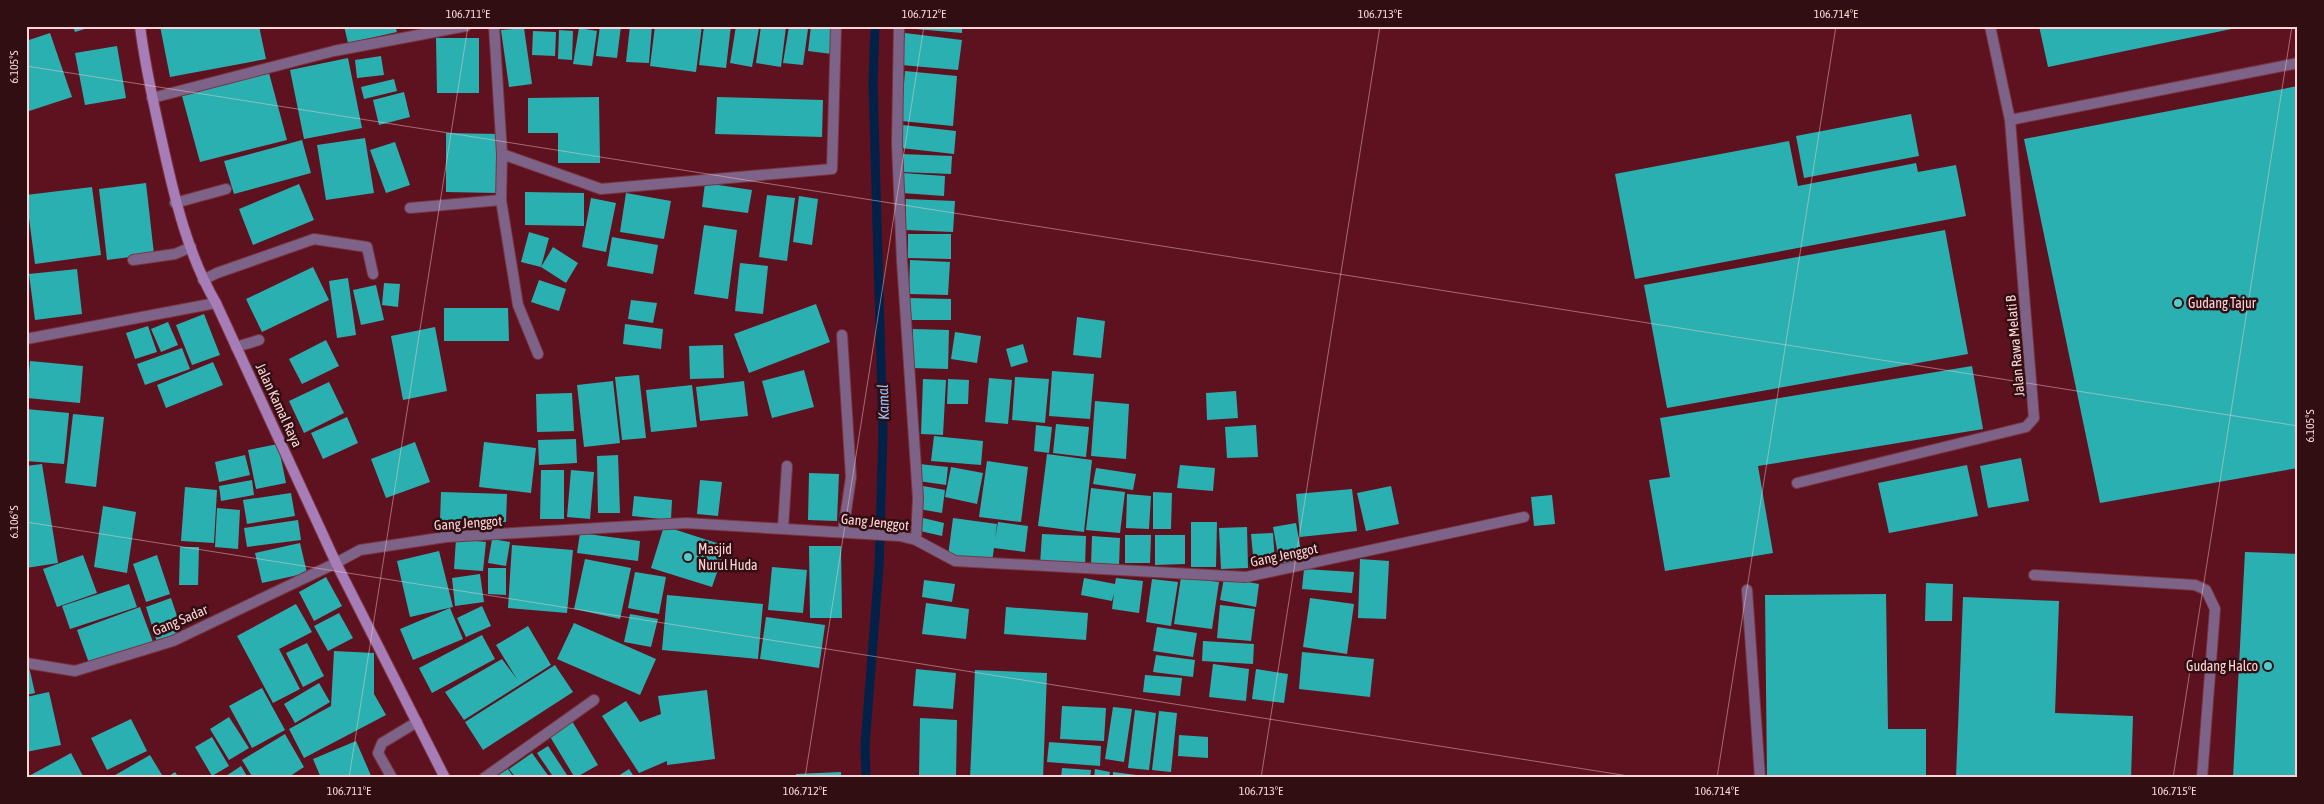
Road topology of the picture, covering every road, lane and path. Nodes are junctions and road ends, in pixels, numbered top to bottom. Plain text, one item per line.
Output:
1 (140, 26) edge
2 (466, 26) edge
3 (494, 26) edge
4 (836, 26) edge
5 (899, 26) edge
6 (1990, 26) edge
7 (2298, 63) edge
8 (152, 98) junction
9 (2010, 120) junction
10 (502, 154) junction
11 (226, 189) dead end
12 (501, 200) junction
13 (175, 202) junction
14 (410, 208) dead end
15 (191, 247) junction
16 (132, 260) dead end
17 (373, 274) dead end
18 (203, 280) junction
19 (216, 303) junction
20 (842, 335) dead end
21 (26, 339) edge
22 (259, 340) dead end
23 (236, 347) junction
24 (538, 354) dead end
25 (787, 466) dead end
26 (1797, 483) dead end
27 (1524, 517) dead end
28 (783, 528) junction
29 (842, 532) junction
30 (916, 540) junction
31 (336, 563) junction
32 (2034, 575) dead end
33 (1747, 590) dead end
34 (26, 663) edge
35 (594, 700) dead end
36 (417, 722) junction
37 (392, 778) edge
38 (445, 778) edge
39 (484, 778) edge
40 (1760, 778) edge
41 (2202, 778) edge

1 - 8 main road, Jalan Kamal Raya
2 - 8 street
3 - 10 street
4 - 10 street
5 - 30 street
6 - 9 street, Jalan Rawa Melati B
7 - 9 street
8 - 13 main road, Jalan Kamal Raya
9 - 26 street, Jalan Rawa Melati B
10 - 12 street
11 - 13 street
12 - 14 street
12 - 24 street
13 - 15 main road, Jalan Kamal Raya
15 - 16 street
15 - 18 main road, Jalan Kamal Raya
17 - 18 street
18 - 19 main road, Jalan Kamal Raya
19 - 21 street
19 - 23 main road, Jalan Kamal Raya
20 - 29 street
22 - 23 street
23 - 31 main road, Jalan Kamal Raya
25 - 28 street
27 - 30 street, Gang Jenggot
28 - 29 street, Gang Jenggot
28 - 31 street, Gang Jenggot
29 - 30 street, Gang Jenggot
31 - 34 street, Gang Sadar
31 - 36 main road, Jalan Kamal Raya
32 - 41 street
33 - 40 street
35 - 39 street
36 - 37 street
36 - 38 main road, Jalan Kamal Raya

